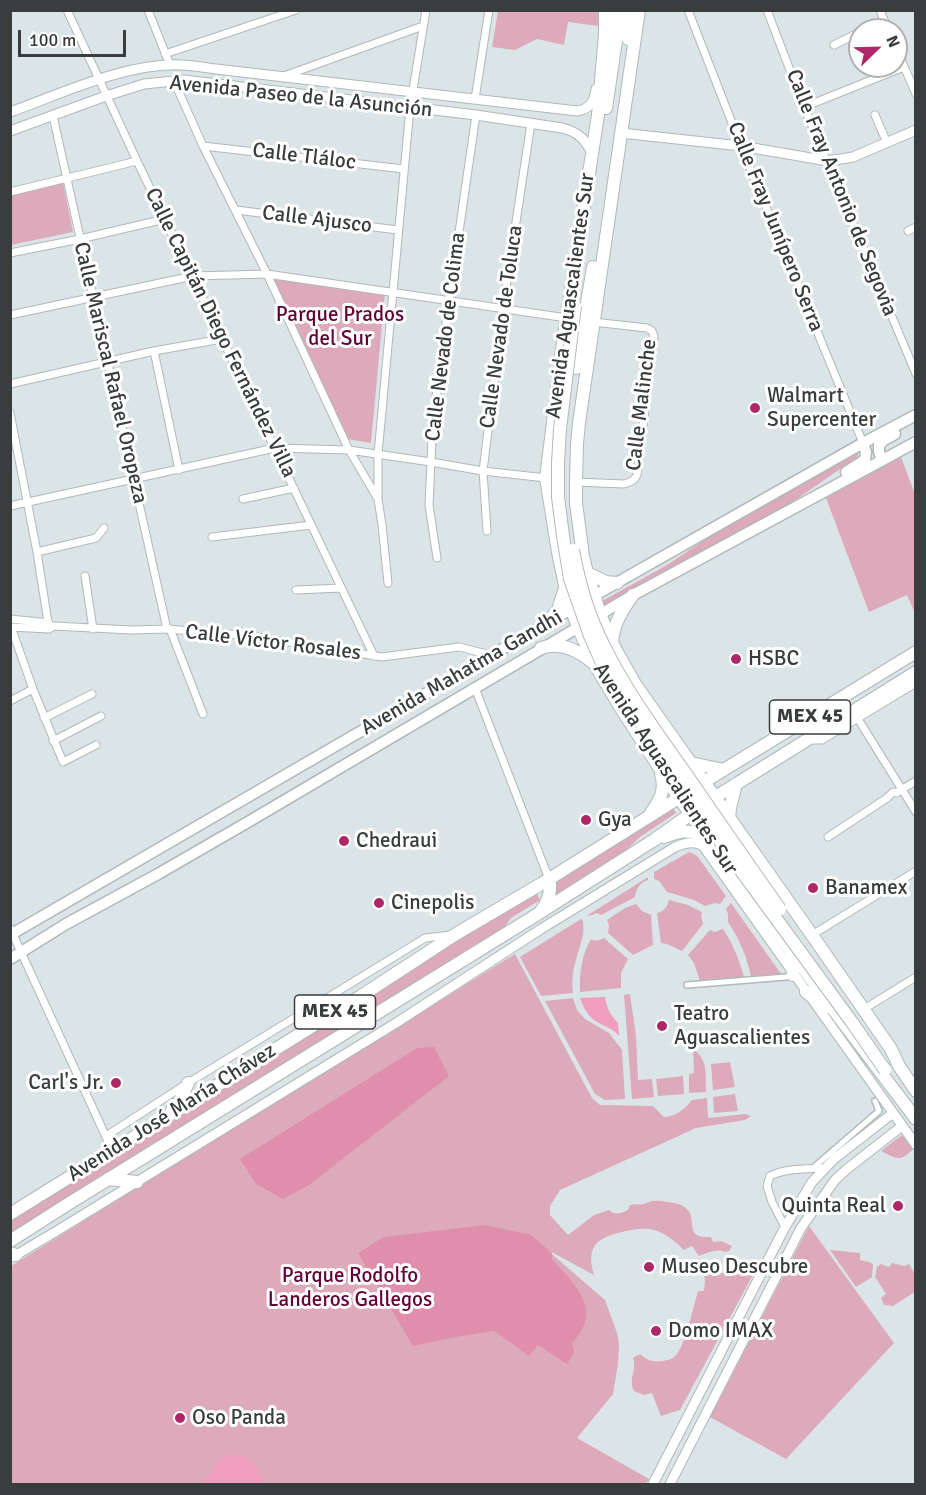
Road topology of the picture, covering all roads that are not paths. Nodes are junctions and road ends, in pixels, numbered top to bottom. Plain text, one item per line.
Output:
1 (67, 10) edge
2 (148, 10) edge
3 (296, 10) edge
4 (426, 10) edge
5 (489, 10) edge
6 (627, 10) edge
7 (632, 10) edge
8 (639, 10) edge
9 (688, 10) edge
10 (767, 10) edge
11 (609, 11) edge
12 (423, 26) junction
13 (629, 30) junction
14 (848, 38) edge
15 (834, 45) dead end
16 (165, 54) junction
17 (603, 55) junction
18 (170, 65) junction
19 (280, 77) junction
20 (908, 77) edge
21 (876, 78) edge
22 (99, 80) junction
23 (174, 81) junction
24 (412, 92) junction
25 (915, 94) edge
26 (106, 96) junction
27 (475, 99) junction
28 (804, 107) junction
29 (410, 108) junction
30 (562, 110) junction
31 (10, 112) edge
32 (476, 115) junction
33 (875, 115) dead end
34 (53, 116) junction
35 (531, 123) junction
36 (562, 128) junction
37 (915, 130) edge
38 (10, 131) edge
39 (621, 133) junction
40 (887, 143) junction
41 (203, 146) junction
42 (741, 146) junction
43 (592, 153) junction
44 (137, 161) junction
45 (828, 161) junction
46 (404, 169) junction
47 (67, 179) junction
48 (10, 192) edge
49 (236, 210) junction
50 (165, 219) junction
51 (398, 230) junction
52 (80, 239) junction
53 (10, 254) edge
54 (267, 274) junction
55 (193, 276) junction
56 (394, 292) junction
57 (93, 297) junction
58 (449, 301) junction
59 (503, 308) junction
60 (10, 315) edge
61 (567, 318) junction
62 (593, 322) junction
63 (222, 339) junction
64 (153, 351) junction
65 (108, 362) junction
66 (915, 374) edge
67 (10, 384) edge
68 (10, 413) edge
69 (915, 416) edge
70 (915, 442) edge
71 (863, 443) junction
72 (13, 444) edge
73 (275, 448) junction
74 (349, 450) junction
75 (378, 454) junction
76 (882, 460) junction
77 (431, 462) junction
78 (179, 470) junction
79 (483, 471) junction
80 (546, 478) junction
81 (134, 480) junction
82 (576, 482) junction
83 (294, 488) junction
84 (820, 493) junction
85 (378, 498) junction
86 (243, 499) dead end
87 (27, 502) junction
88 (10, 506) edge
89 (311, 525) junction
90 (104, 528) dead end
91 (487, 531) dead end
92 (212, 537) dead end
93 (37, 552) junction
94 (437, 558) dead end
95 (86, 576) dead end
96 (562, 578) junction
97 (388, 583) dead end
98 (617, 583) junction
99 (590, 584) junction
100 (341, 588) junction
101 (296, 590) dead end
102 (566, 591) junction
103 (633, 595) junction
104 (571, 609) junction
105 (600, 614) junction
106 (10, 619) edge
107 (546, 624) junction
108 (50, 626) junction
109 (10, 627) edge
110 (578, 627) junction
111 (93, 629) junction
112 (168, 629) junction
113 (612, 643) junction
114 (541, 648) junction
115 (915, 652) edge
116 (491, 655) junction
117 (374, 656) junction
118 (595, 666) junction
119 (626, 669) junction
120 (915, 672) edge
121 (604, 680) junction
122 (915, 683) edge
123 (475, 688) junction
124 (33, 689) junction
125 (92, 694) dead end
126 (10, 701) edge
127 (203, 714) dead end
128 (101, 716) dead end
129 (44, 718) junction
130 (858, 719) junction
131 (808, 739) junction
132 (53, 741) junction
133 (96, 745) dead end
134 (691, 763) junction
135 (659, 767) junction
136 (724, 770) junction
137 (915, 781) edge
138 (704, 782) junction
139 (736, 784) junction
140 (899, 791) junction
141 (715, 797) junction
142 (679, 798) junction
143 (915, 812) edge
144 (690, 814) junction
145 (648, 817) junction
146 (729, 818) junction
147 (828, 837) dead end
148 (654, 840) junction
149 (709, 848) junction
150 (915, 871) edge
151 (549, 879) junction
152 (773, 879) junction
153 (741, 884) junction
154 (537, 914) junction
155 (541, 929) junction
156 (11, 932) edge
157 (456, 934) junction
158 (504, 935) junction
159 (812, 935) junction
160 (514, 947) junction
161 (22, 952) junction
162 (792, 953) junction
163 (10, 958) edge
164 (790, 976) junction
165 (915, 977) edge
166 (687, 985) dead end
167 (806, 992) junction
168 (864, 1009) junction
169 (836, 1013) junction
170 (899, 1066) junction
171 (188, 1083) junction
172 (914, 1086) edge
173 (875, 1101) dead end
174 (892, 1113) junction
175 (165, 1118) junction
176 (915, 1118) edge
177 (902, 1126) junction
178 (106, 1136) junction
179 (915, 1145) edge
180 (112, 1150) junction
181 (813, 1168) junction
182 (824, 1168) junction
183 (108, 1179) junction
184 (138, 1182) junction
185 (10, 1214) edge
186 (785, 1227) junction
187 (10, 1241) edge
188 (12, 1255) edge
189 (676, 1441) junction
190 (688, 1449) junction
191 (653, 1485) edge
192 (670, 1485) edge

1 - 22 street, Calle Capitán Diego Fernández Villa
2 - 16 street
3 - 16 street
4 - 12 street
5 - 27 street
6 - 13 main road, Avenida Aguascalientes Sur
7 - 13 main road
8 - 39 main road, Avenida Aguascalientes Sur
9 - 42 street, Calle Fray Junípero Serra
10 - 28 street, Calle Fray Antonio de Segovia
11 - 17 main road, Avenida Aguascalientes Sur
11 - 176 main road, Avenida Aguascalientes Sur, bridge
12 - 19 street
12 - 24 street
13 - 170 main road, Avenida Aguascalientes Sur, bridge
14 - 15 street
16 - 18 street
17 - 30 street, Avenida Paseo de la Asunción
17 - 43 main road, Avenida Aguascalientes Sur
18 - 19 street, Avenida Paseo de la Asunción
18 - 22 street, Avenida Paseo de la Asunción
19 - 24 street, Avenida Paseo de la Asunción
20 - 25 street
21 - 28 street
22 - 26 street, Calle Capitán Diego Fernández Villa
22 - 31 street, Avenida Paseo de la Asunción
23 - 26 street, Avenida Paseo de la Asunción
23 - 29 street, Avenida Paseo de la Asunción
23 - 41 street
24 - 27 street, Avenida Paseo de la Asunción
24 - 29 street
26 - 34 street, Avenida Paseo de la Asunción
26 - 44 street, Calle Capitán Diego Fernández Villa
27 - 30 street, Avenida Paseo de la Asunción
28 - 45 street, Calle Fray Antonio de Segovia
29 - 32 street, Avenida Paseo de la Asunción
29 - 46 street
30 - 36 street
32 - 35 street, Avenida Paseo de la Asunción
32 - 58 street, Calle Nevado de Colima
33 - 40 street
34 - 38 street, Avenida Paseo de la Asunción
34 - 47 street, Calle Mariscal Rafael Oropeza
35 - 36 street, Avenida Paseo de la Asunción
35 - 59 street, Calle Nevado de Toluca
36 - 43 street
37 - 40 street
39 - 42 street
39 - 62 main road, Avenida Aguascalientes Sur
40 - 45 street
41 - 46 street, Calle Tláloc
41 - 49 street
42 - 45 street
42 - 71 street, Calle Fray Junípero Serra
43 - 61 main road, Avenida Aguascalientes Sur
44 - 47 street
44 - 50 street, Calle Capitán Diego Fernández Villa
45 - 66 street, Calle Fray Antonio de Segovia
46 - 51 street
47 - 48 street
47 - 52 street, Calle Mariscal Rafael Oropeza
49 - 51 street, Calle Ajusco
49 - 54 street
50 - 52 street
50 - 55 street, Calle Capitán Diego Fernández Villa
51 - 56 street
52 - 53 street
52 - 57 street, Calle Mariscal Rafael Oropeza
54 - 55 street
54 - 56 street
54 - 74 street
55 - 57 street
55 - 63 street, Calle Capitán Diego Fernández Villa
56 - 58 street
56 - 75 street
57 - 60 street
57 - 65 street, Calle Mariscal Rafael Oropeza
58 - 59 street
58 - 77 street, Calle Nevado de Colima
59 - 61 street
59 - 79 street, Calle Nevado de Toluca
61 - 80 main road, Avenida Aguascalientes Sur
62 - 82 main road, Avenida Aguascalientes Sur
62 - 82 street, Calle Malinche
63 - 64 street
63 - 73 street, Calle Capitán Diego Fernández Villa
64 - 65 street
64 - 78 street
65 - 67 street
65 - 81 street, Calle Mariscal Rafael Oropeza
68 - 72 street
69 - 71 main road, Avenida Mahatma Gandhi
69 - 76 main road
70 - 76 main road, Avenida Mahatma Gandhi
71 - 84 main road
71 - 98 main road, Avenida Mahatma Gandhi
72 - 87 street
73 - 74 street
73 - 78 street
73 - 83 street, Calle Capitán Diego Fernández Villa
74 - 75 street
74 - 85 street
75 - 77 street
75 - 85 street
76 - 84 main road, Avenida Mahatma Gandhi
77 - 79 street
77 - 94 street, Calle Nevado de Colima
78 - 81 street
79 - 80 street
79 - 91 street, Calle Nevado de Toluca
80 - 96 main road, Avenida Aguascalientes Sur
81 - 87 street
81 - 112 street, Calle Mariscal Rafael Oropeza
82 - 99 main road, Avenida Aguascalientes Sur
83 - 86 street
83 - 89 street, Calle Capitán Diego Fernández Villa
84 - 103 main road, Avenida Mahatma Gandhi
85 - 97 street
87 - 88 street
87 - 93 street
89 - 92 street
89 - 100 street, Calle Capitán Diego Fernández Villa
90 - 93 street
93 - 108 street
95 - 111 street
96 - 102 main road, Avenida Aguascalientes Sur
96 - 107 main road
98 - 99 main road, Avenida Mahatma Gandhi
98 - 99 main road
99 - 102 main road
99 - 104 main road, Avenida Mahatma Gandhi
99 - 105 main road, Avenida Aguascalientes Sur
100 - 101 street
100 - 117 street, Calle Capitán Diego Fernández Villa
102 - 104 main road, Avenida Aguascalientes Sur
103 - 105 main road, Avenida Mahatma Gandhi
103 - 113 main road
104 - 107 main road, Avenida Mahatma Gandhi
104 - 110 main road, Avenida Aguascalientes Sur
105 - 110 main road, Avenida Mahatma Gandhi
105 - 113 main road, Avenida Aguascalientes Sur
106 - 108 street, Calle Víctor Rosales
107 - 116 main road, Avenida Mahatma Gandhi
108 - 109 street, Calle Víctor Rosales
108 - 111 street, Calle Víctor Rosales
109 - 124 street
110 - 114 main road, Avenida Mahatma Gandhi
110 - 118 main road, Avenida Aguascalientes Sur
111 - 112 street, Calle Víctor Rosales
112 - 117 street, Calle Víctor Rosales
112 - 127 street, Calle Mariscal Rafael Oropeza
113 - 119 main road, Avenida Aguascalientes Sur
114 - 118 main road
114 - 123 main road, Avenida Mahatma Gandhi
115 - 136 main road, Avenida José María Chávez / MEX 45
116 - 117 street, Calle Víctor Rosales
116 - 156 main road, Avenida Mahatma Gandhi
118 - 121 main road, Avenida Aguascalientes Sur
119 - 121 main road
119 - 134 main road, Avenida Aguascalientes Sur
120 - 131 main road, Avenida José María Chávez / MEX 45
121 - 135 main road, Avenida Aguascalientes Sur
122 - 130 street, Avenida José María Chávez
123 - 151 street
123 - 161 main road, Avenida Mahatma Gandhi
124 - 126 street
124 - 129 street
125 - 129 street
128 - 132 street
129 - 132 street
130 - 131 street, Avenida José María Chávez
130 - 140 street
131 - 139 main road, Avenida José María Chávez / MEX 45
132 - 133 street
134 - 136 main road
134 - 138 main road, Avenida Aguascalientes Sur
135 - 142 main road, Avenida Aguascalientes Sur
135 - 145 main road
136 - 138 main road, Avenida José María Chávez / MEX 45
137 - 140 street
138 - 141 main road, Avenida Aguascalientes Sur
138 - 142 main road, Avenida José María Chávez / MEX 45
139 - 141 main road, Avenida José María Chávez / MEX 45
139 - 146 main road
140 - 143 street
140 - 147 street
141 - 144 main road, Avenida José María Chávez / MEX 45
141 - 146 main road, Avenida Aguascalientes Sur
142 - 144 main road, Avenida Aguascalientes Sur
142 - 145 main road, Avenida José María Chávez / MEX 45
144 - 148 main road, Avenida José María Chávez / MEX 45
144 - 149 main road, Avenida Aguascalientes Sur
145 - 151 main road, Avenida José María Chávez / MEX 45
146 - 152 main road, Avenida Aguascalientes Sur
148 - 149 main road
148 - 154 main road, Avenida José María Chávez / MEX 45
149 - 153 main road, Avenida Aguascalientes Sur
149 - 155 street, Avenida José María Chávez
149 - 164 street, Avenida Aguascalientes Sur
150 - 159 street
151 - 154 main road
151 - 157 main road, Avenida José María Chávez / MEX 45
152 - 153 main road
152 - 159 main road, Avenida Aguascalientes Sur
153 - 162 main road, Avenida Aguascalientes Sur
154 - 155 street
154 - 158 main road, Avenida José María Chávez / MEX 45
155 - 160 street, Avenida José María Chávez
156 - 161 street
157 - 171 street
157 - 175 main road, Avenida José María Chávez / MEX 45
158 - 160 street
158 - 183 main road, Avenida José María Chávez / MEX 45
159 - 168 main road, Avenida Aguascalientes Sur
160 - 184 street, Avenida José María Chávez
161 - 163 main road, Avenida Mahatma Gandhi
161 - 178 street
162 - 164 main road
162 - 169 main road, Avenida Aguascalientes Sur
164 - 166 street
164 - 167 street, Avenida Aguascalientes Sur
165 - 168 street
167 - 169 main road
167 - 174 street, Avenida Aguascalientes Sur
168 - 170 main road, Avenida Aguascalientes Sur
169 - 176 main road, Avenida Aguascalientes Sur
170 - 172 main road, Avenida Aguascalientes Sur
171 - 175 main road
171 - 178 street
173 - 181 street
174 - 177 street, Avenida Aguascalientes Sur
174 - 182 street
175 - 180 main road, Avenida José María Chávez / MEX 45
177 - 179 street, Avenida Aguascalientes Sur
177 - 190 street
178 - 180 street
180 - 185 main road, Avenida José María Chávez / MEX 45
181 - 182 street
181 - 186 street
182 - 186 street
183 - 184 main road
183 - 187 main road, Avenida José María Chávez / MEX 45
184 - 188 street, Avenida José María Chávez
186 - 189 street
189 - 190 street
189 - 191 street
190 - 192 street

